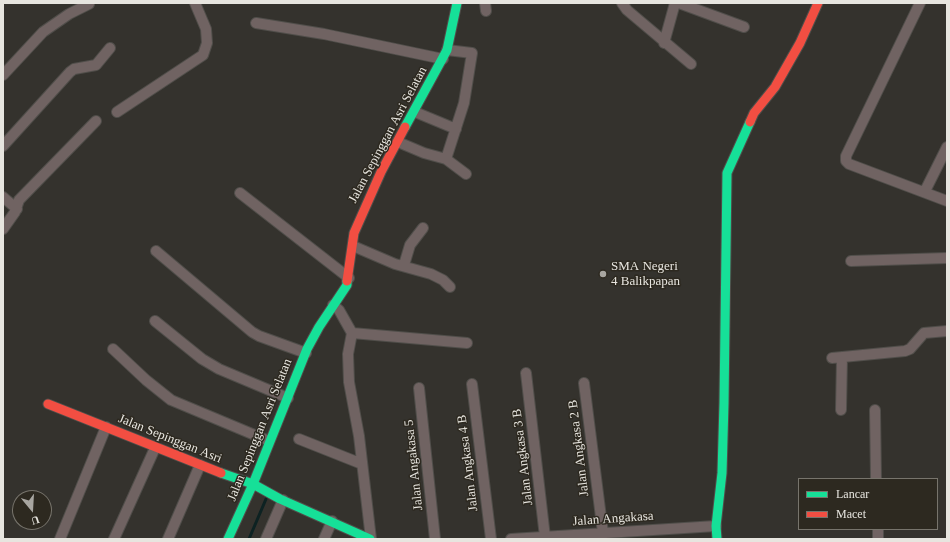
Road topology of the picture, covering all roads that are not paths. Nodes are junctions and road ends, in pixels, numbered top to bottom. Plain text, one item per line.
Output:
1 (195, 3) edge
2 (622, 3) edge
3 (675, 3) edge
4 (679, 3) edge
5 (818, 3) edge
6 (920, 3) edge
7 (90, 4) dead end
8 (457, 4) edge
9 (256, 23) dead end
10 (744, 27) dead end
11 (664, 43) junction
12 (110, 48) dead end
13 (445, 55) junction
14 (691, 64) dead end
15 (3, 75) edge
16 (117, 112) dead end
17 (415, 112) junction
18 (96, 122) dead end
19 (456, 129) junction
20 (398, 142) junction
21 (3, 146) edge
22 (947, 147) edge
23 (446, 159) junction
24 (466, 174) dead end
25 (925, 192) junction
26 (240, 193) dead end
27 (3, 197) edge
28 (947, 201) edge
29 (17, 209) junction
30 (423, 228) dead end
31 (3, 229) edge
32 (353, 246) junction
33 (156, 251) dead end
34 (947, 258) edge
35 (851, 261) dead end
36 (400, 265) junction
37 (349, 278) junction
38 (450, 287) dead end
39 (336, 307) junction
40 (155, 321) dead end
41 (351, 331) junction
42 (947, 331) edge
43 (467, 343) dead end
44 (113, 349) dead end
45 (306, 353) junction
46 (842, 357) junction
47 (832, 358) dead end
48 (526, 373) dead end
49 (584, 383) dead end
50 (472, 384) dead end
51 (419, 388) dead end
52 (288, 398) junction
53 (48, 404) dead end
54 (841, 410) dead end
55 (875, 410) dead end
56 (106, 427) junction
57 (299, 439) dead end
58 (269, 441) junction
59 (154, 448) junction
60 (362, 464) junction
61 (200, 465) junction
62 (876, 478) edge
63 (256, 486) junction
64 (282, 499) junction
65 (332, 521) junction
66 (716, 526) junction
67 (603, 533) junction
68 (654, 534) edge
69 (592, 536) edge
70 (540, 538) edge
71 (60, 539) edge
72 (114, 539) edge
73 (168, 539) edge
74 (228, 539) edge
75 (266, 539) edge
76 (324, 539) edge
77 (370, 539) edge
78 (435, 539) edge
79 (491, 539) edge
80 (511, 539) edge
81 (717, 539) edge

1 - 16 street
2 - 11 street
3 - 11 street
4 - 10 street
5 - 66 street
6 - 25 street
7 - 15 street
8 - 13 street, Jalan Sepinggan Asri Selatan
9 - 13 street
11 - 14 street
12 - 21 street
13 - 17 street, Jalan Sepinggan Asri Selatan
13 - 19 street
17 - 19 street
17 - 20 street, Jalan Sepinggan Asri Selatan
18 - 29 street
19 - 23 street
20 - 23 street
20 - 32 street, Jalan Sepinggan Asri Selatan
22 - 25 street
23 - 24 street
25 - 28 street
26 - 37 street
27 - 29 street
29 - 31 street
30 - 36 street
32 - 36 street
32 - 37 street, Jalan Sepinggan Asri Selatan
33 - 45 street
34 - 35 street
36 - 38 street
37 - 39 street, Jalan Sepinggan Asri Selatan
39 - 41 street
39 - 45 street, Jalan Sepinggan Asri Selatan
40 - 52 street
41 - 43 street
41 - 60 street
42 - 46 street
44 - 58 street
45 - 52 street, Jalan Sepinggan Asri Selatan
46 - 47 street
46 - 54 street
48 - 70 street, Jalan Angkasa 3 B
49 - 67 street, Jalan Angkasa 2 B
50 - 79 street, Jalan Angkasa 4 B
51 - 78 street, Jalan Angakasa 5
52 - 58 street, Jalan Sepinggan Asri Selatan
53 - 56 street, Jalan Sepinggan Asri
55 - 62 street
56 - 59 street, Jalan Sepinggan Asri
56 - 71 street
57 - 60 street
58 - 63 street, Jalan Sepinggan Asri Selatan
59 - 61 street, Jalan Sepinggan Asri
59 - 72 street
60 - 77 street
61 - 63 street, Jalan Sepinggan Asri
61 - 73 street
63 - 64 street, Jalan Sepinggan Asri
63 - 74 street, Jalan Sepinggan Asri Selatan
64 - 65 street, Jalan Sepinggan Asri
64 - 75 street
65 - 76 street
65 - 77 street, Jalan Sepinggan Asri
66 - 68 street, Jalan Angakasa
66 - 81 street
67 - 68 street, Jalan Angakasa
67 - 69 street, Jalan Angakasa
69 - 70 street, Jalan Angakasa
70 - 80 street, Jalan Angakasa

